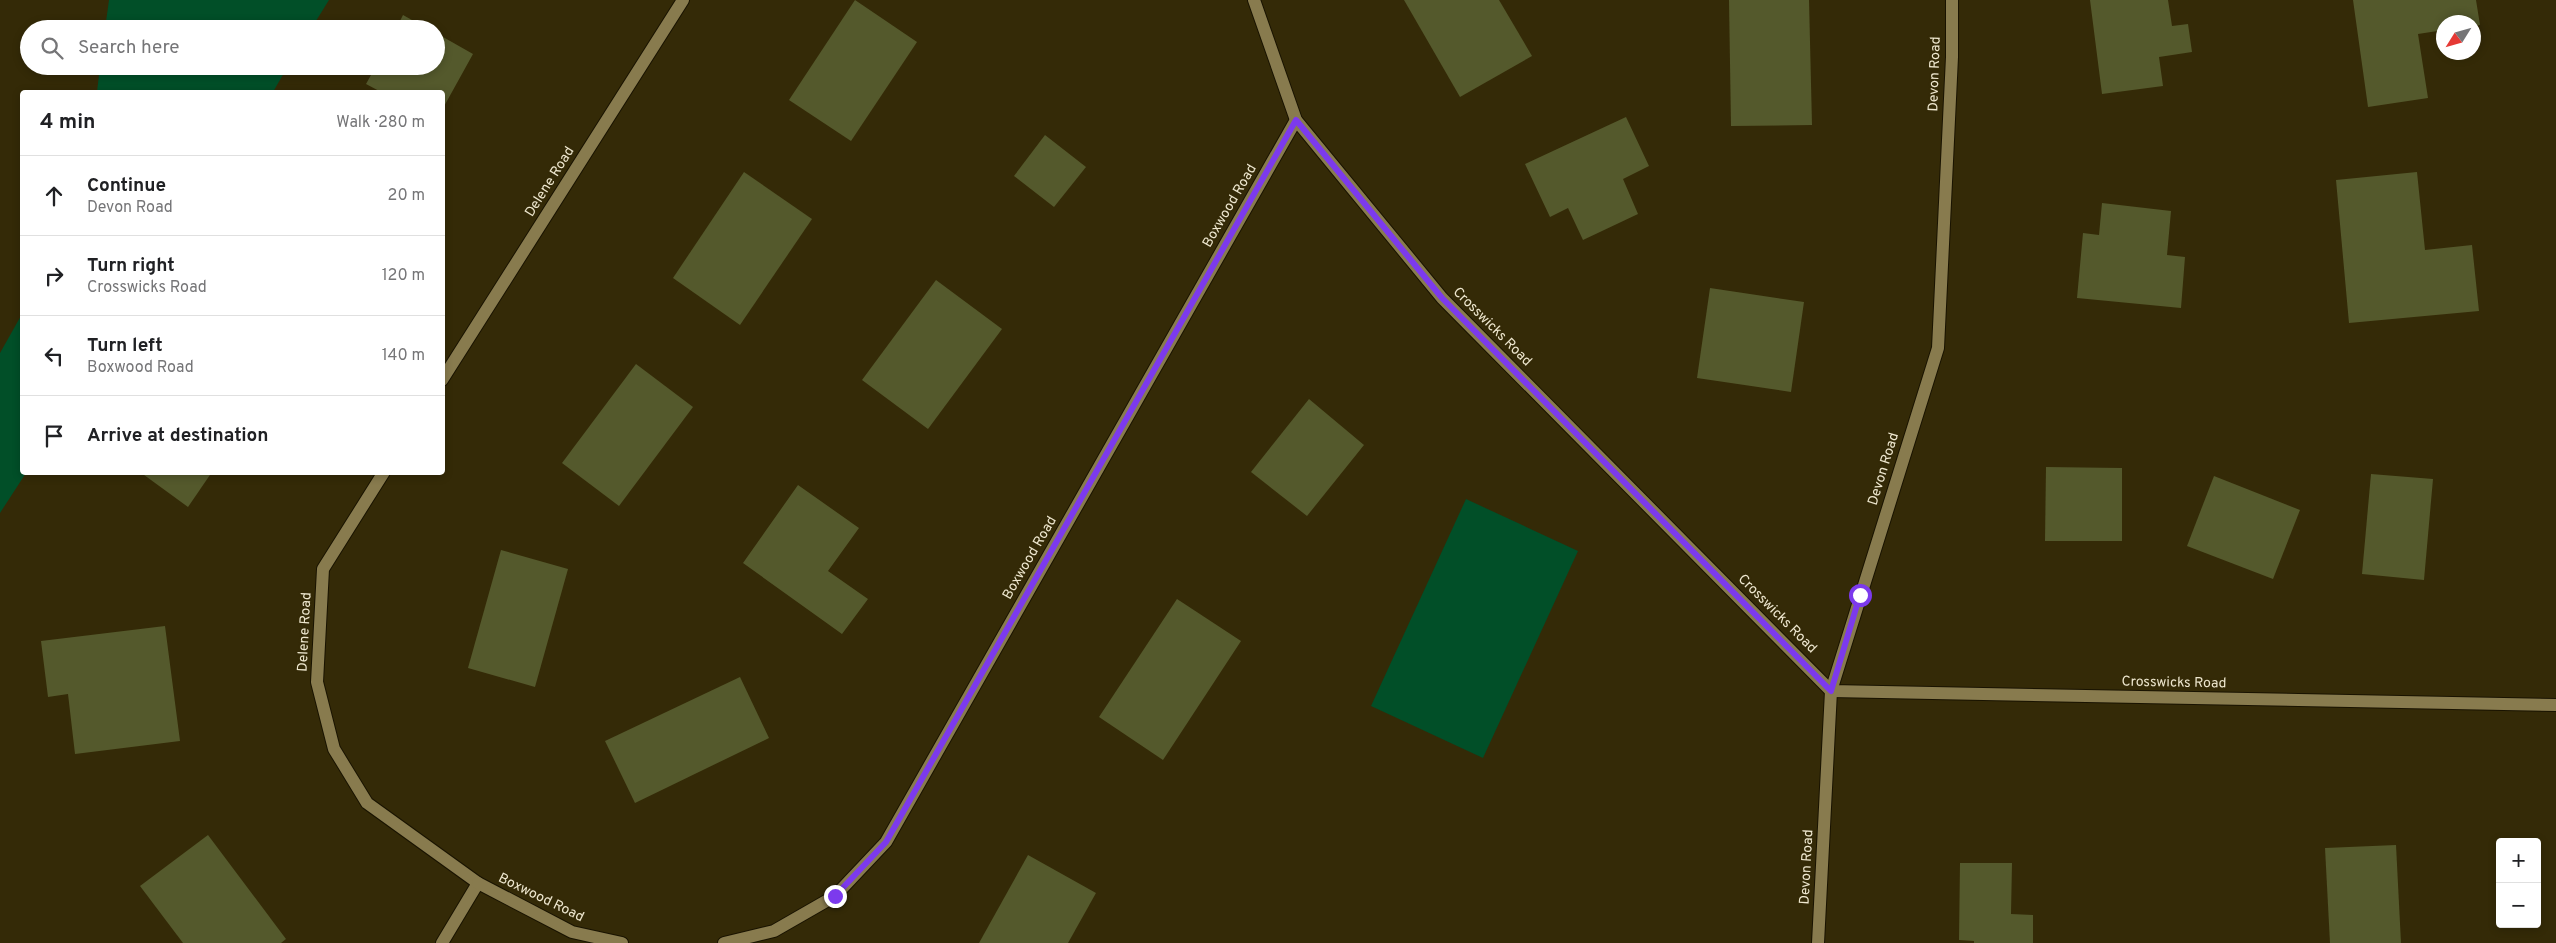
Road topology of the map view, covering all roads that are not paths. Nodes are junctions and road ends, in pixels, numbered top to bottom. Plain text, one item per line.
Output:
1 (683, 0) edge
2 (1254, 0) edge
3 (1952, 0) edge
4 (1296, 120) junction
5 (445, 375) edge
6 (382, 475) edge
7 (1831, 691) junction
8 (2556, 705) edge
9 (478, 883) junction
10 (442, 943) edge
11 (622, 943) edge
12 (724, 943) edge
13 (1818, 943) edge

1 - 5 street, Delene Road
2 - 4 street, Crosswicks Road
3 - 7 street, Devon Road
4 - 7 street, Crosswicks Road
4 - 12 street, Boxwood Road
6 - 9 street, Delene Road
7 - 8 street, Crosswicks Road
7 - 13 street, Devon Road
9 - 10 street
9 - 11 street, Boxwood Road

